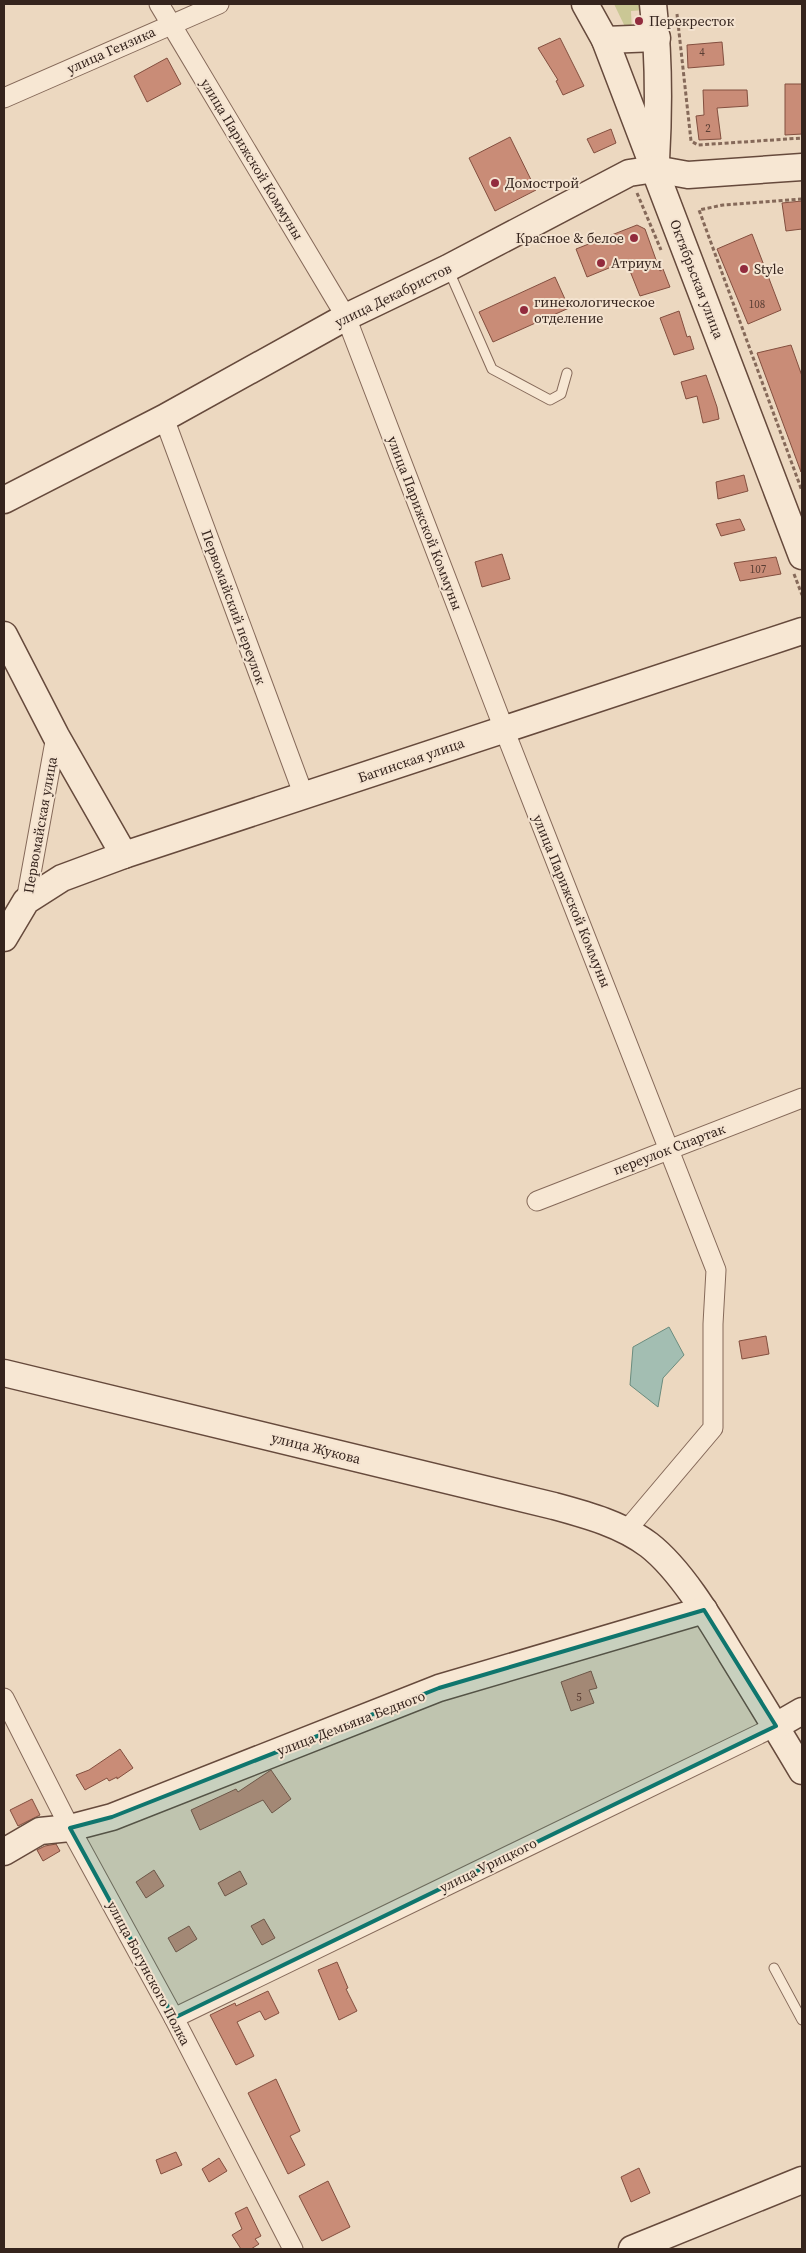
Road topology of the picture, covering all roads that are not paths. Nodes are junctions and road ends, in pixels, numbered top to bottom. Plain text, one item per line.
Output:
1 (159, 4) edge
2 (220, 4) edge
3 (585, 4) edge
4 (665, 9) edge
5 (171, 24) junction
6 (657, 38) junction
7 (605, 40) junction
8 (4, 98) edge
9 (802, 167) edge
10 (655, 169) junction
11 (448, 268) junction
12 (346, 317) junction
13 (567, 373) dead end
14 (164, 418) junction
15 (4, 500) edge
16 (802, 556) edge
17 (802, 631) edge
18 (4, 635) edge
19 (504, 729) junction
20 (56, 736) junction
21 (304, 796) junction
22 (124, 855) junction
23 (26, 901) junction
24 (4, 938) edge
25 (802, 1098) edge
26 (670, 1148) junction
27 (537, 1201) dead end
28 (4, 1373) edge
29 (626, 1531) junction
30 (704, 1610) junction
31 (4, 1698) edge
32 (802, 1711) edge
33 (776, 1726) junction
34 (802, 1772) edge
35 (70, 1828) junction
36 (4, 1852) edge
37 (774, 1968) dead end
38 (174, 2018) junction
39 (802, 2020) edge
40 (802, 2180) edge
41 (293, 2249) edge
42 (632, 2249) edge

1 - 5 street, улица Парижской Коммуны
2 - 5 street, улица Гензика
3 - 7 main road, Октябрьская улица
4 - 6 main road
5 - 8 street, улица Гензика
5 - 12 street, улица Парижской Коммуны
6 - 7 main road
6 - 10 main road
7 - 10 main road, Октябрьская улица
9 - 10 main road, улица Декабристов
10 - 11 main road, улица Декабристов
10 - 16 main road, Октябрьская улица
11 - 12 main road, улица Декабристов
11 - 13 lane
12 - 14 main road, улица Декабристов
12 - 19 street, улица Парижской Коммуны
14 - 15 main road, улица Декабристов
14 - 21 street, Первомайский переулок
17 - 19 main road, Багинская улица
18 - 20 main road, Первомайская улица
19 - 21 main road, Багинская улица
19 - 26 street, улица Парижской Коммуны
20 - 22 main road, Первомайская улица
20 - 23 street, Первомайская улица
21 - 22 main road, Багинская улица
22 - 23 main road, Багинская улица
23 - 24 main road, Первомайская улица
25 - 26 street, переулок Спартак
26 - 27 street, переулок Спартак
26 - 29 street, улица Парижской Коммуны
28 - 29 main road, улица Жукова
29 - 30 main road
30 - 33 main road
30 - 35 main road, улица Демьяна Бедного
31 - 35 street, улица Богунского Полка
32 - 33 main road, улица Урицкого
33 - 34 main road
33 - 38 street, улица Урицкого
35 - 36 main road, улица Демьяна Бедного
35 - 38 street, улица Богунского Полка
37 - 39 lane
38 - 41 street, улица Богунского Полка
40 - 42 main road

